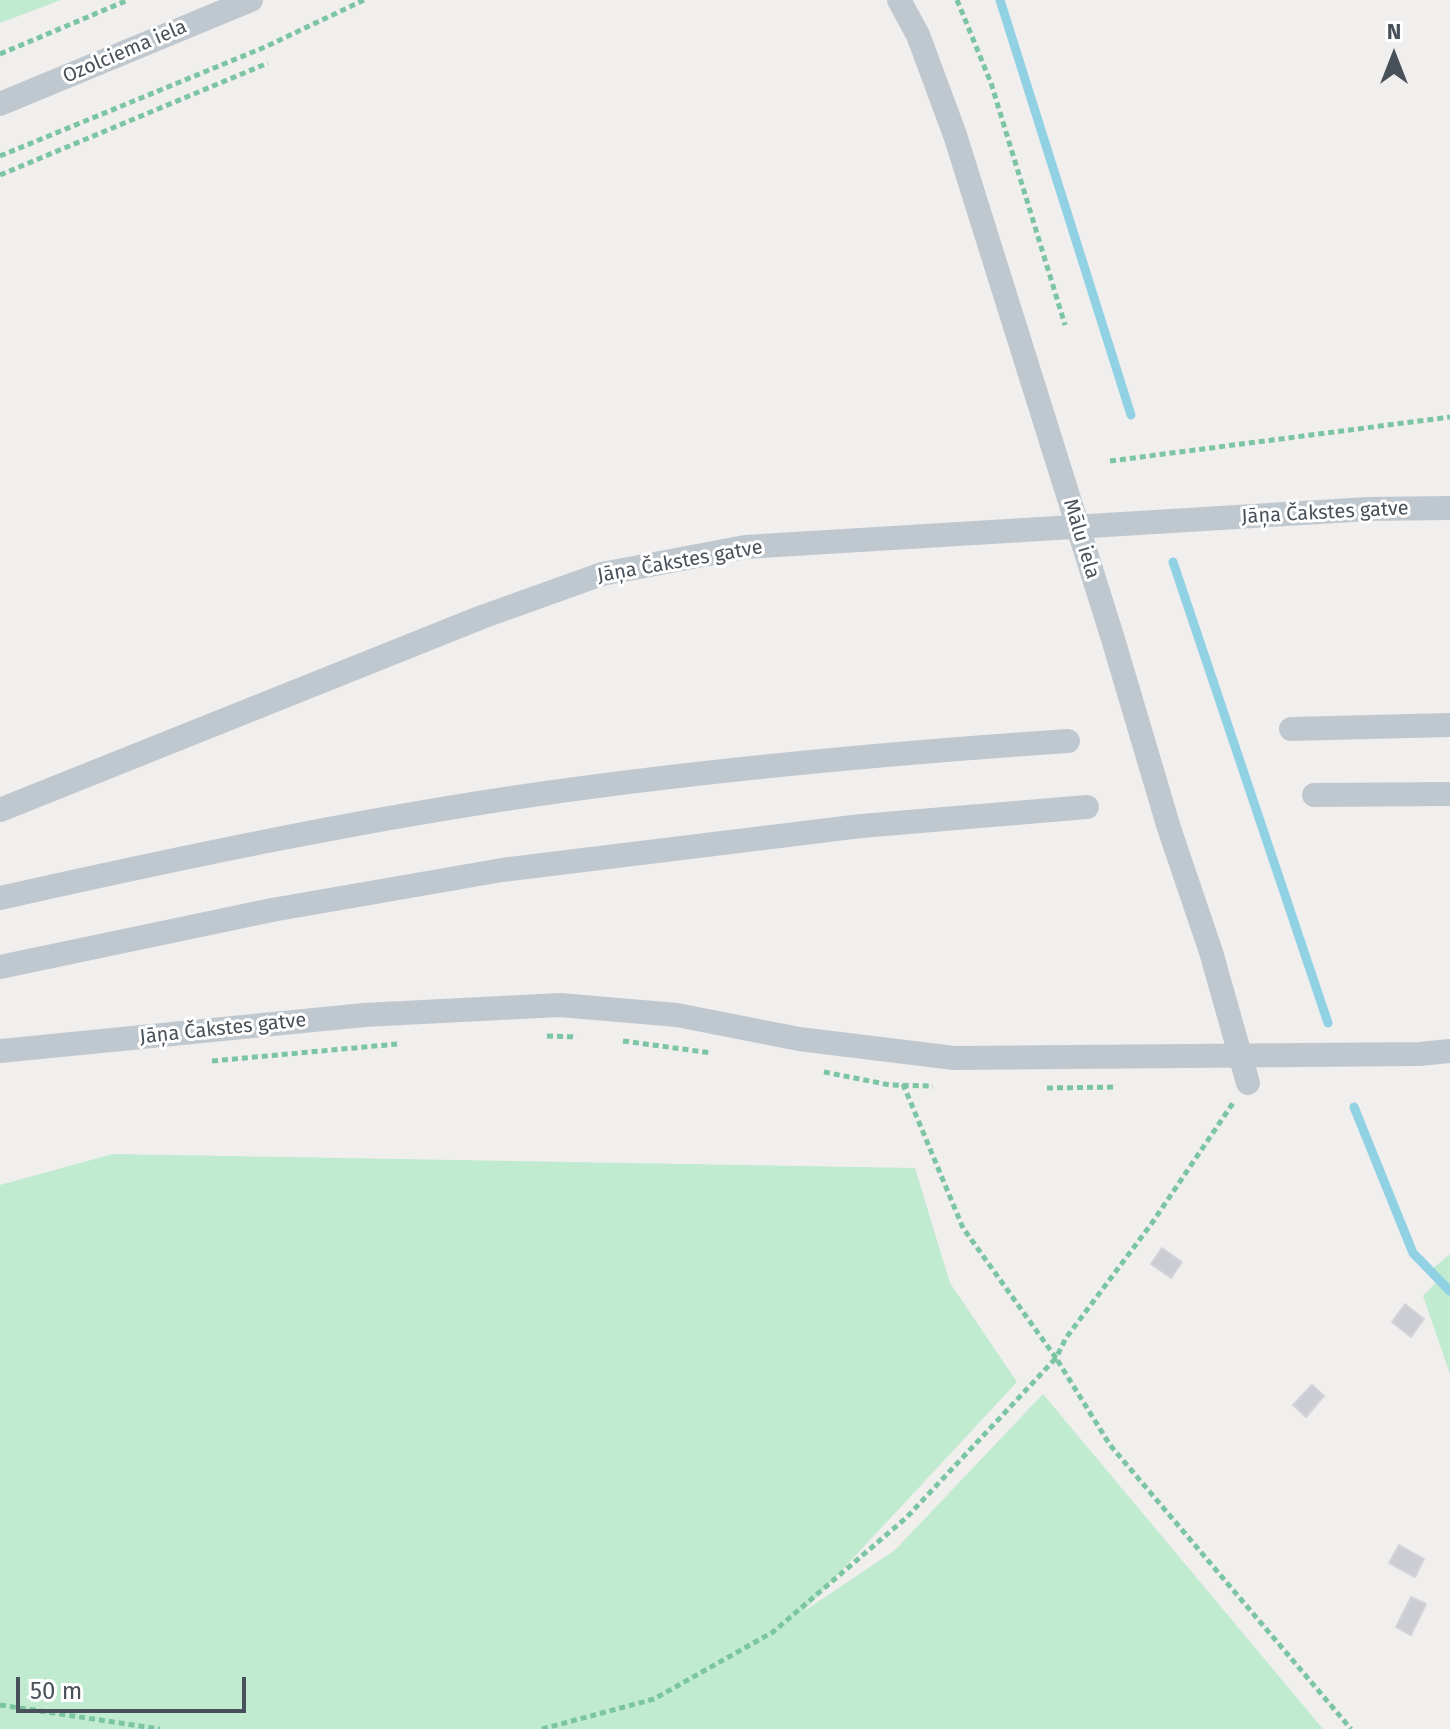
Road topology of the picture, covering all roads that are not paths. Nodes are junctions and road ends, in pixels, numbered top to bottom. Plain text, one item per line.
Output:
1 (251, 0) edge
2 (899, 0) edge
3 (0, 104) edge
4 (1450, 508) edge
5 (1078, 528) junction
6 (1450, 725) edge
7 (1291, 729) dead end
8 (1068, 741) dead end
9 (1450, 794) edge
10 (1314, 795) dead end
11 (1087, 807) dead end
12 (0, 810) edge
13 (0, 898) edge
14 (0, 967) edge
15 (0, 1051) edge
16 (1450, 1051) edge
17 (1241, 1055) junction
18 (1248, 1083) road end

1 - 3 street, Ozolciema iela
2 - 5 street, Mālu iela
4 - 5 street, Jāņa Čakstes gatve
5 - 12 street, Jāņa Čakstes gatve
5 - 17 street, Mālu iela
6 - 7 street
8 - 13 street
9 - 10 street
11 - 14 street
15 - 17 street, Jāņa Čakstes gatve
16 - 17 street, Jāņa Čakstes gatve
17 - 18 street, Mālu iela

